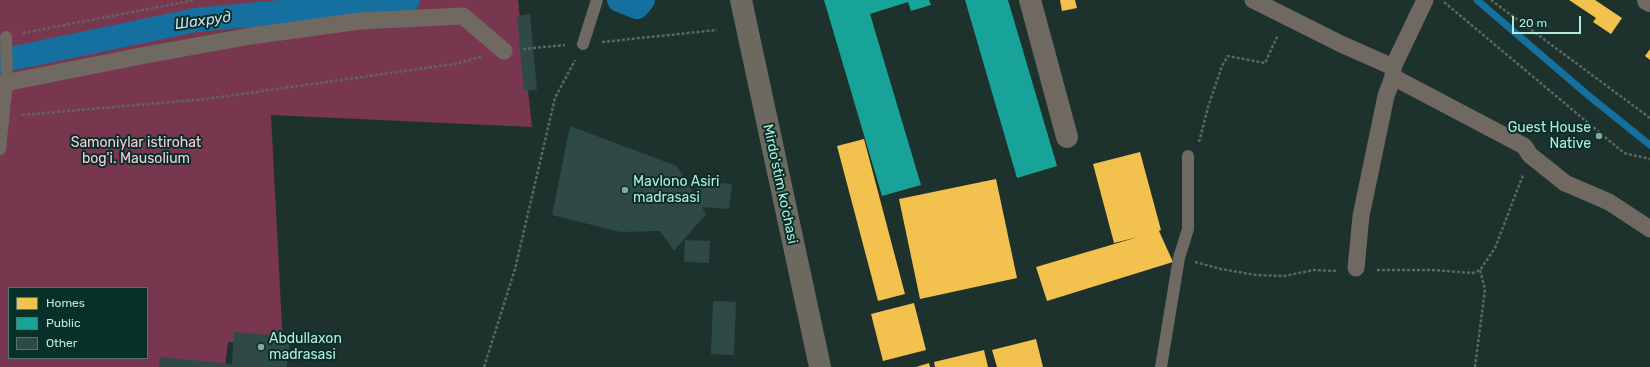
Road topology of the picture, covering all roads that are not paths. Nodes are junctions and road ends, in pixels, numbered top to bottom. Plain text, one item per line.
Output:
1 (741, 0) edge
2 (1030, 0) edge
3 (1253, 0) edge
4 (1425, 0) edge
5 (595, 5) edge
6 (6, 37) road end
7 (583, 44) road end
8 (504, 51) road end
9 (1393, 72) junction
10 (4, 79) edge
11 (1067, 137) dead end
12 (0, 149) edge
13 (1188, 156) road end
14 (1650, 229) edge
15 (1356, 268) road end
16 (820, 367) edge
17 (1161, 367) edge

1 - 16 main road, Mirdo'stim ko'chasi
2 - 11 street
3 - 9 street
4 - 9 street
5 - 7 lane
6 - 10 lane
8 - 10 street
9 - 14 street
9 - 15 street
10 - 12 lane
13 - 17 lane

